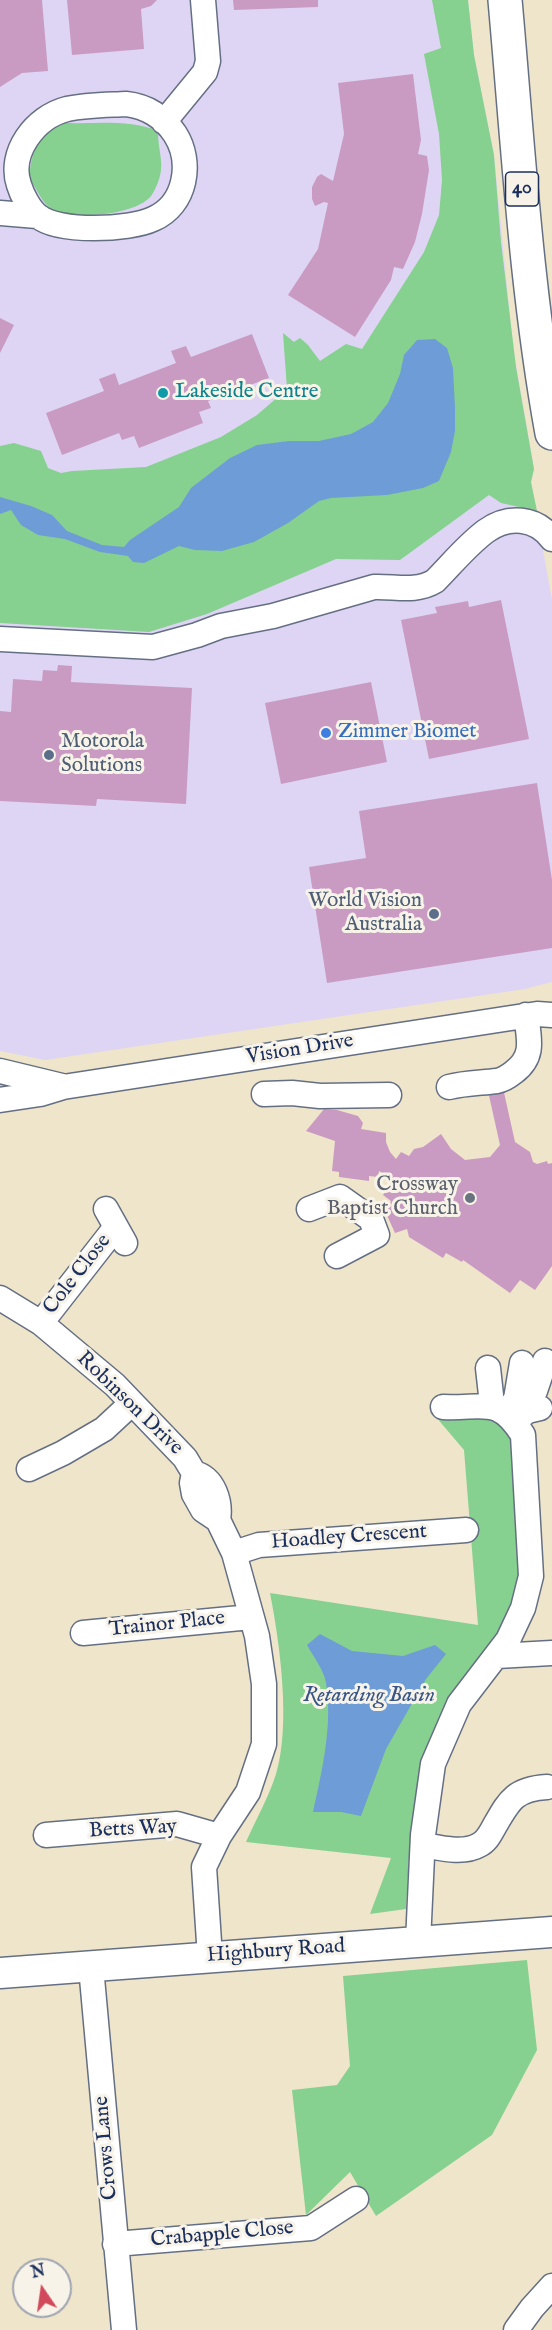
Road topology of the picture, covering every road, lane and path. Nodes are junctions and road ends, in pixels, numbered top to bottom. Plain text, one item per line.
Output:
1 (203, 0) edge
2 (505, 0) edge
3 (164, 122) junction
4 (8, 174) edge
5 (0, 213) edge
6 (37, 216) junction
7 (552, 307) edge
8 (537, 341) junction
9 (552, 433) edge
10 (552, 539) edge
11 (0, 639) edge
12 (542, 1012) edge
13 (0, 1071) edge
14 (63, 1087) junction
15 (449, 1087) dead end
16 (264, 1094) dead end
17 (389, 1095) dead end
18 (0, 1100) edge
19 (309, 1209) dead end
20 (116, 1226) dead end
21 (337, 1256) dead end
22 (0, 1298) edge
23 (41, 1323) junction
24 (533, 1362) dead end
25 (488, 1368) dead end
26 (132, 1402) junction
27 (443, 1407) dead end
28 (540, 1408) dead end
29 (506, 1410) junction
30 (29, 1469) dead end
31 (466, 1530) dead end
32 (234, 1553) junction
33 (540, 1586) edge
34 (251, 1617) junction
35 (83, 1634) dead end
36 (552, 1653) edge
37 (497, 1656) junction
38 (547, 1787) dead end
39 (46, 1836) dead end
40 (219, 1836) junction
41 (423, 1845) junction
42 (552, 1932) edge
43 (418, 1942) junction
44 (210, 1957) junction
45 (90, 1967) junction
46 (0, 1973) edge
47 (356, 2199) dead end
48 (116, 2244) junction
49 (552, 2286) edge
50 (124, 2330) edge
51 (516, 2330) edge

1 - 3 street
2 - 8 highway, 40
3 - 4 street
3 - 6 street
4 - 6 street
5 - 6 street
7 - 8 highway
8 - 9 highway, 40
10 - 11 street
12 - 14 street, Vision Drive
12 - 15 street
13 - 14 street, Vision Drive
14 - 18 street, Vision Drive
16 - 17 street
19 - 21 street
20 - 23 street, Cole Close
22 - 23 street, Robinson Drive
23 - 26 street, Robinson Drive
24 - 29 street
25 - 29 street
26 - 30 street
26 - 32 street, Robinson Drive
27 - 29 street
28 - 29 street
29 - 33 street
31 - 32 street, Hoadley Crescent
32 - 34 street, Robinson Drive
33 - 37 street
34 - 35 street, Trainor Place
34 - 40 street, Robinson Drive
36 - 37 street
37 - 41 street
38 - 41 street
39 - 40 street, Betts Way
40 - 44 street, Robinson Drive
41 - 43 street
42 - 43 main road, Highbury Road
43 - 44 main road, Highbury Road
44 - 45 main road, Highbury Road
45 - 46 main road, Highbury Road
45 - 48 street, Crows Lane
47 - 48 street, Crabapple Close
48 - 50 street, Crows Lane
49 - 51 street

